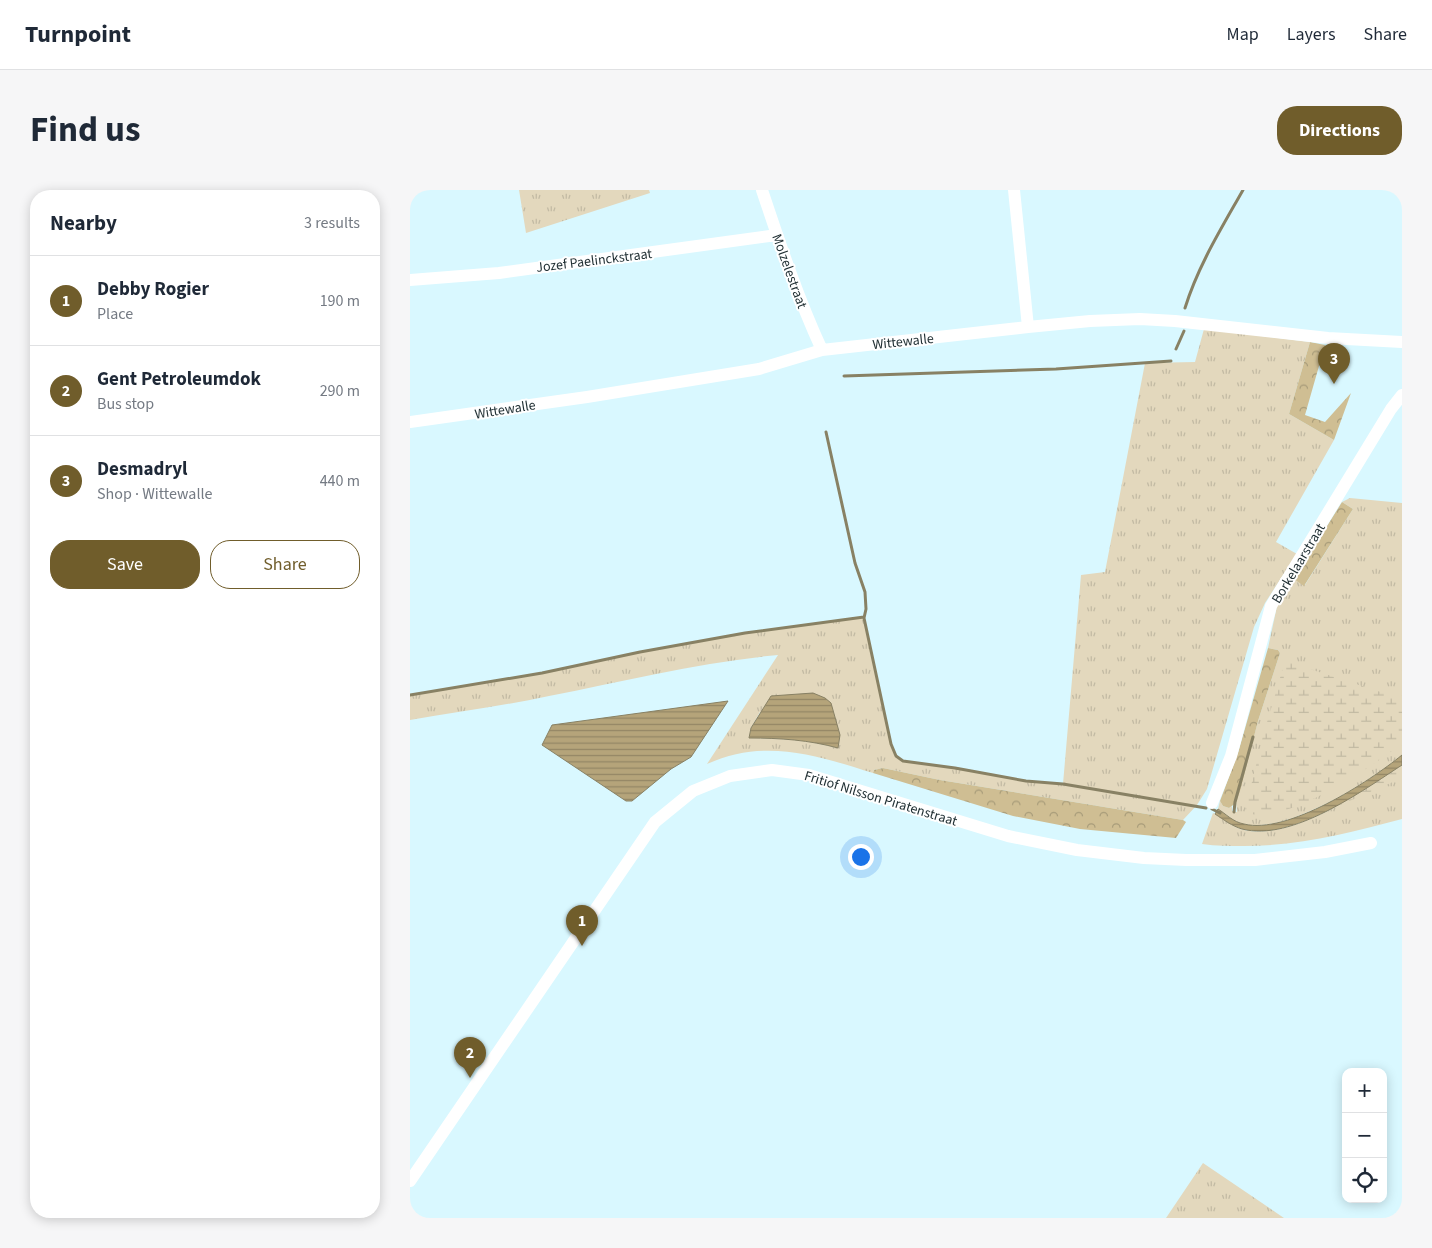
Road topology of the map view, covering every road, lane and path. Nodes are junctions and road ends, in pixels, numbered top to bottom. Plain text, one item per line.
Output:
1 (762, 190) edge
2 (1014, 190) edge
3 (777, 235) junction
4 (410, 280) edge
5 (1028, 327) junction
6 (1402, 342) edge
7 (822, 350) junction
8 (1402, 396) edge
9 (410, 422) edge
10 (1212, 803) dead end
11 (1371, 843) dead end
12 (410, 1181) edge

1 - 3 street, Molzelestraat
2 - 5 street
3 - 4 street, Jozef Paelinckstraat
3 - 7 street, Molzelestraat
5 - 6 street, Wittewalle
5 - 7 street, Wittewalle
7 - 9 street, Wittewalle
8 - 10 street, Borkelaarstraat
11 - 12 street, Fritiof Nilsson Piratenstraat

